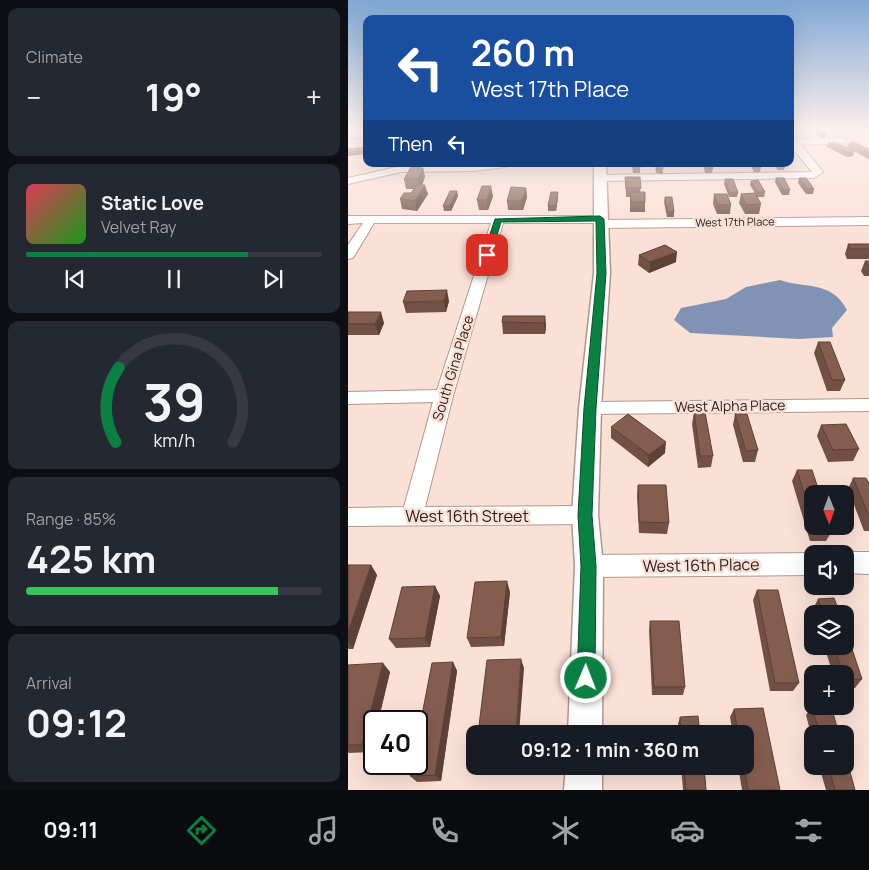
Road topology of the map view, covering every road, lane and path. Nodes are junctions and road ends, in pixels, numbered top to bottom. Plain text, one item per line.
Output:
1 (482, 167) edge
2 (815, 167) edge
3 (600, 171) edge
4 (348, 182) edge
5 (348, 220) edge
6 (370, 220) junction
7 (498, 220) junction
8 (600, 221) junction
9 (870, 221) edge
10 (348, 254) edge
11 (444, 396) junction
12 (348, 398) edge
13 (870, 405) edge
14 (590, 408) junction
15 (585, 515) junction
16 (412, 516) junction
17 (348, 517) edge
18 (854, 563) edge
19 (870, 563) edge
20 (804, 564) edge
21 (589, 566) junction
22 (585, 725) edge
23 (584, 775) edge
24 (583, 790) edge

1 - 4 street
2 - 3 street
3 - 8 street
5 - 6 street, West 17th Place
6 - 7 street, West 17th Place
6 - 10 street
7 - 8 street, West 17th Place
7 - 11 street, South Gina Place
8 - 9 street, West 17th Place
8 - 14 street
11 - 12 street
11 - 16 street, South Gina Place
13 - 14 street, West Alpha Place
14 - 15 street
15 - 16 street, West 16th Street
15 - 21 street
16 - 17 street, West 16th Street
18 - 19 street
20 - 21 street, West 16th Place
21 - 22 street
23 - 24 street

